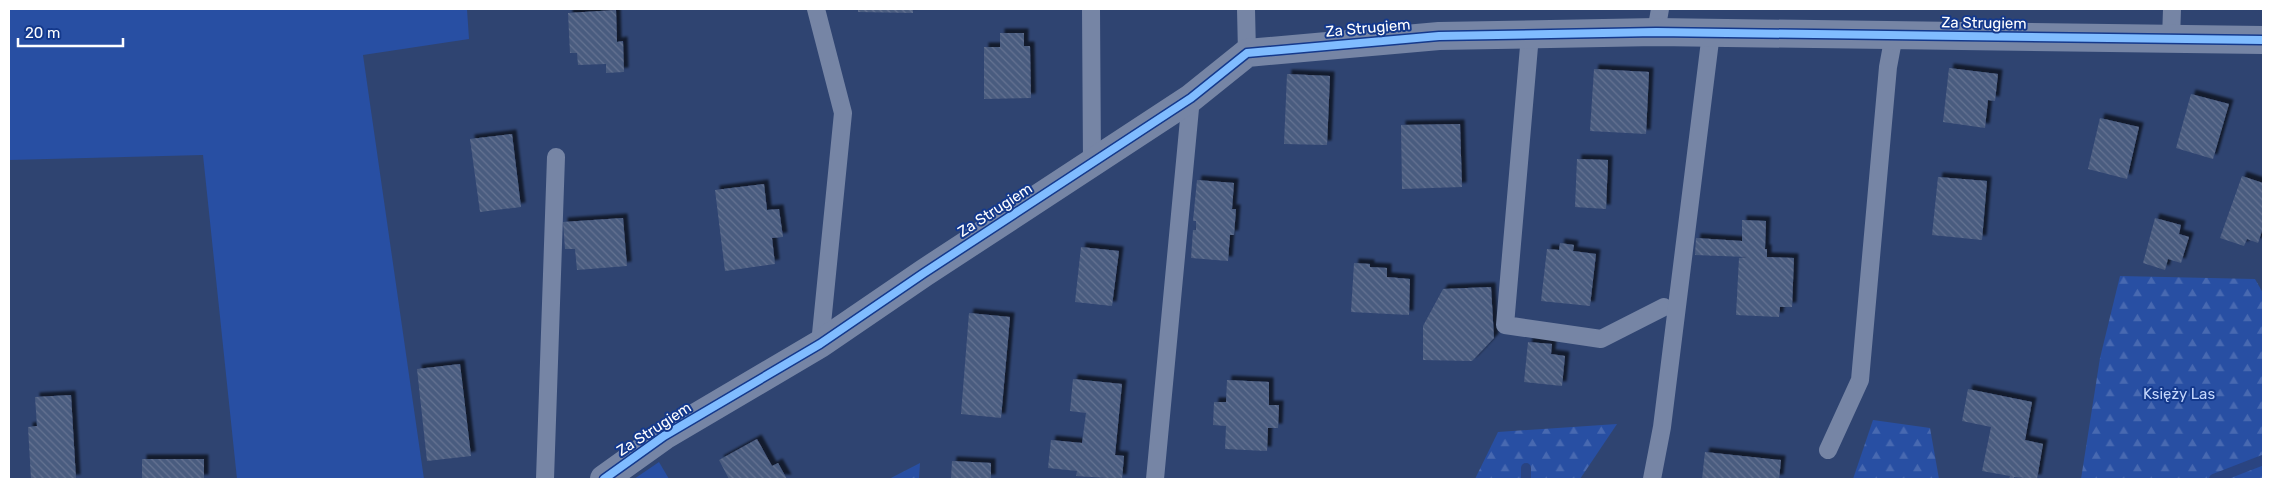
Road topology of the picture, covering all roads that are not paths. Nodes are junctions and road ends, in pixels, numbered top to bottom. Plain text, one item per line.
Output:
1 (816, 9) edge
2 (1091, 9) edge
3 (1246, 9) edge
4 (2172, 9) edge
5 (1658, 20) edge
6 (1711, 33) junction
7 (1530, 35) junction
8 (1894, 35) junction
9 (2170, 39) junction
10 (2263, 40) edge
11 (1247, 53) junction
12 (1191, 98) junction
13 (556, 157) dead end
14 (1092, 164) junction
15 (1664, 307) dead end
16 (820, 344) junction
17 (1828, 450) dead end
18 (546, 479) edge
19 (604, 479) edge
20 (1155, 479) edge
21 (1652, 479) edge

1 - 16 lane
2 - 14 lane
3 - 11 lane
4 - 9 lane
5 - 6 street, Za Strugiem
5 - 7 street, Za Strugiem
6 - 8 street, Za Strugiem
6 - 21 lane
7 - 11 street, Za Strugiem
7 - 15 lane
8 - 9 street, Za Strugiem
8 - 17 lane
9 - 10 street, Za Strugiem
11 - 12 street, Za Strugiem
12 - 14 street, Za Strugiem
12 - 20 lane
13 - 18 lane
14 - 16 street, Za Strugiem
16 - 19 street, Za Strugiem

